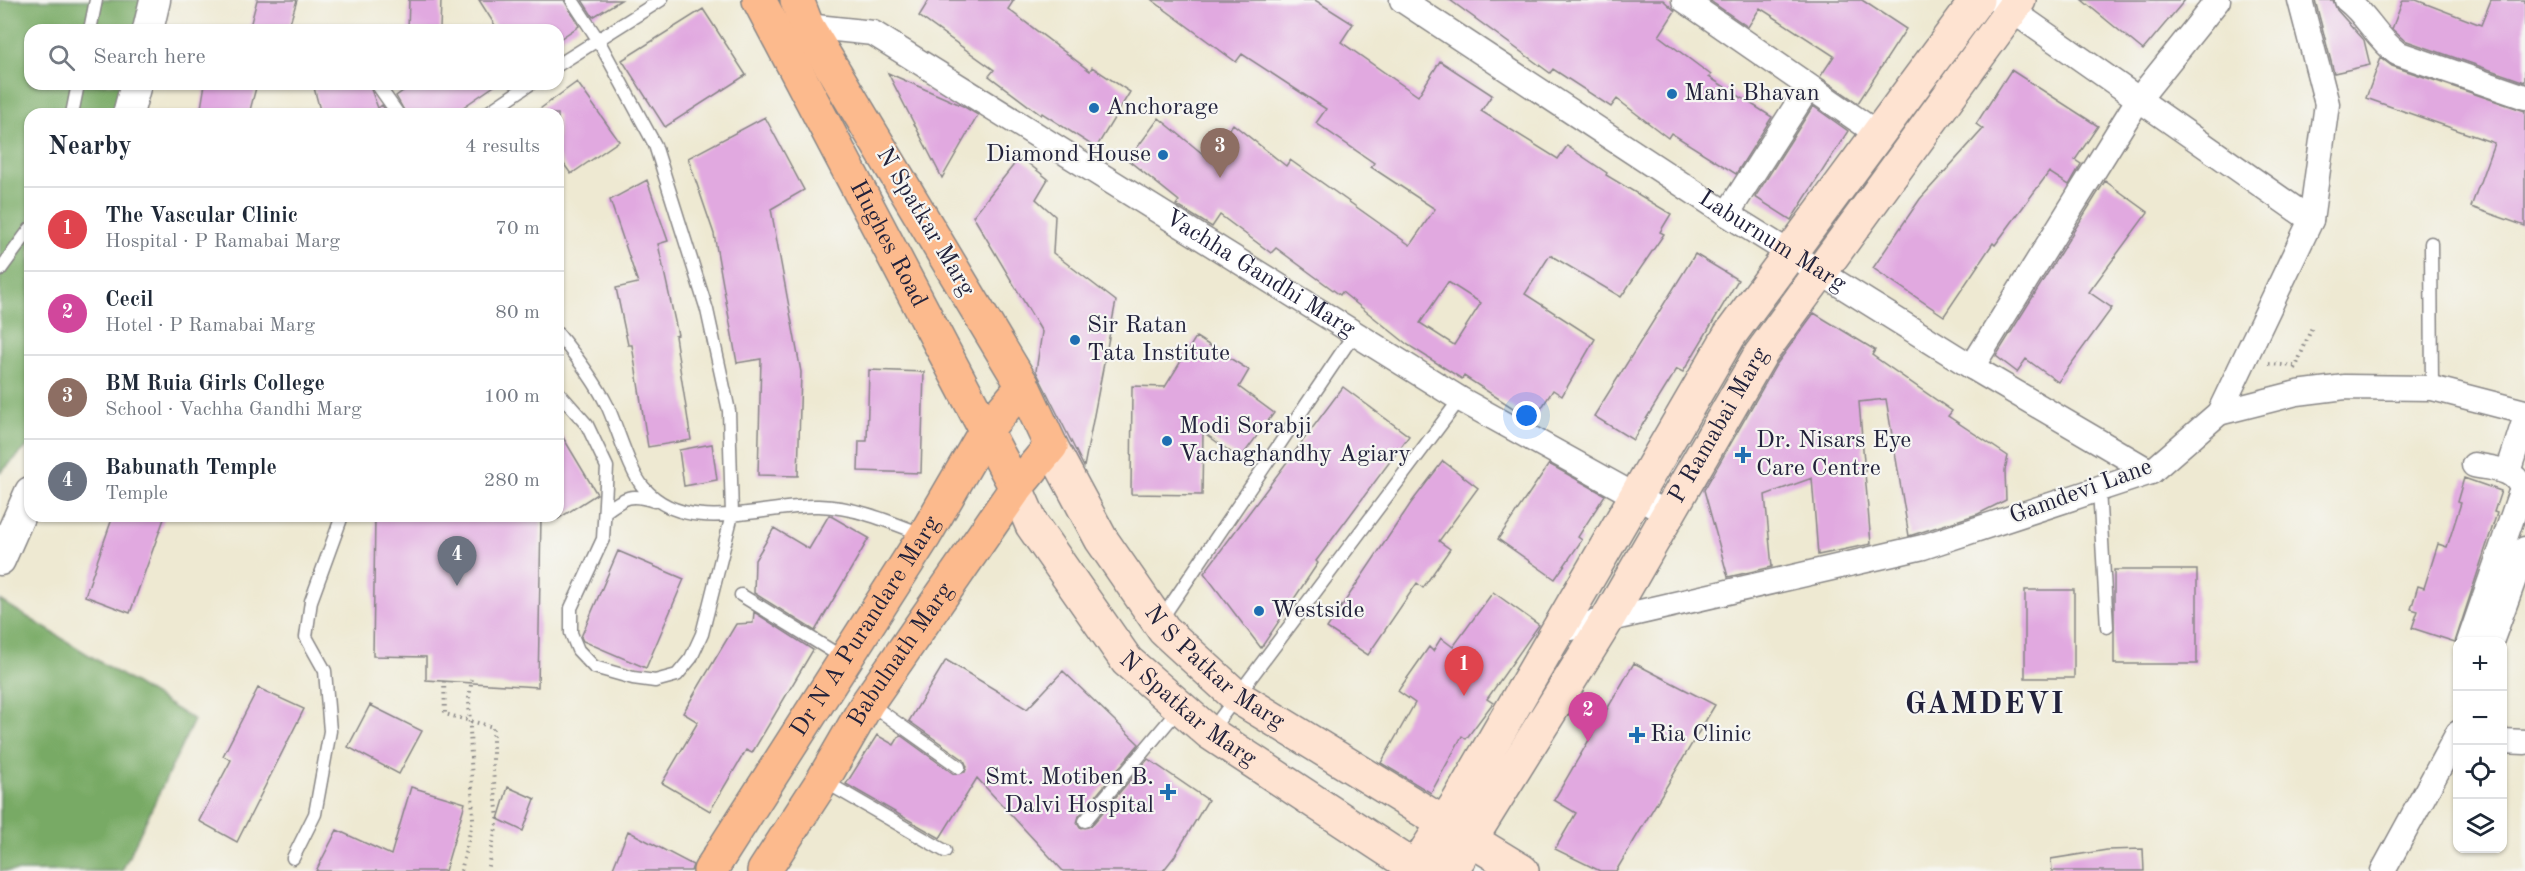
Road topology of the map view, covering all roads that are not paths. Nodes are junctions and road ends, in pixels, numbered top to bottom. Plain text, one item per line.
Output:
1 (96, 0) edge
2 (155, 0) edge
3 (572, 0) edge
4 (661, 0) edge
5 (759, 0) edge
6 (1402, 0) edge
7 (1684, 0) edge
8 (1977, 0) edge
9 (2218, 0) edge
10 (2300, 0) edge
11 (2347, 0) edge
12 (2009, 4) edge
13 (802, 13) edge
14 (91, 24) edge
15 (149, 24) edge
16 (597, 38) junction
17 (564, 61) edge
18 (77, 90) edge
19 (134, 90) edge
20 (381, 90) edge
21 (521, 90) edge
22 (1802, 97) dead end
23 (2525, 97) edge
24 (2138, 100) junction
25 (73, 108) edge
26 (129, 108) edge
27 (394, 108) edge
28 (495, 108) edge
29 (1878, 134) junction
30 (1727, 214) junction
31 (2311, 220) junction
32 (24, 237) edge
33 (2431, 243) dead end
34 (1791, 253) junction
35 (0, 270) edge
36 (1821, 271) junction
37 (1354, 334) junction
38 (1729, 336) junction
39 (564, 342) edge
40 (1760, 355) junction
41 (1972, 367) junction
42 (1023, 386) junction
43 (2432, 388) junction
44 (564, 399) edge
45 (1460, 399) junction
46 (2525, 412) edge
47 (2219, 413) junction
48 (2525, 419) edge
49 (986, 430) junction
50 (1051, 446) junction
51 (1660, 453) junction
52 (2474, 465) dead end
53 (1693, 471) junction
54 (2151, 472) junction
55 (2508, 472) junction
56 (1016, 488) junction
57 (2099, 489) junction
58 (1635, 497) junction
59 (664, 504) junction
60 (24, 506) edge
61 (606, 512) junction
62 (732, 514) junction
63 (1668, 514) junction
64 (340, 522) edge
65 (925, 536) junction
66 (2525, 549) edge
67 (0, 560) edge
68 (741, 595) dead end
69 (1606, 620) junction
70 (1159, 623) junction
71 (2107, 627) dead end
72 (1558, 631) junction
73 (2471, 637) edge
74 (2493, 637) edge
75 (846, 659) junction
76 (1236, 696) junction
77 (868, 702) junction
78 (1180, 708) junction
79 (1210, 733) junction
80 (2507, 741) edge
81 (2525, 742) edge
82 (2453, 744) edge
83 (959, 767) dead end
84 (1370, 777) junction
85 (823, 780) junction
86 (1085, 821) dead end
87 (1345, 821) junction
88 (1444, 821) junction
89 (1472, 840) junction
90 (945, 851) dead end
91 (293, 858) dead end
92 (769, 869) edge
93 (1416, 870) edge
94 (710, 871) edge
95 (1451, 871) edge
96 (1522, 871) edge
97 (2383, 871) edge

1 - 14 lane
2 - 15 street
3 - 16 lane
4 - 16 lane
5 - 49 main road, Hughes Road
6 - 30 street, Laburnum Marg
7 - 29 street
8 - 29 main road, P Ramabai Marg
9 - 24 street
10 - 31 street, Gamdevi Lane
11 - 23 street
12 - 24 street
12 - 36 main road, P Ramabai Marg
13 - 37 street, Vachha Gandhi Marg
13 - 42 main road, N Spatkar Marg
16 - 17 lane
16 - 62 lane
18 - 25 lane
19 - 26 street
20 - 27 lane
21 - 28 lane
22 - 30 street
24 - 31 street
24 - 41 street
29 - 34 main road, P Ramabai Marg
30 - 34 street, Laburnum Marg
31 - 47 street, Gamdevi Lane
32 - 35 lane
33 - 43 lane
34 - 36 street, Laburnum Marg
34 - 38 main road, P Ramabai Marg
36 - 40 main road, P Ramabai Marg
36 - 41 street, Laburnum Marg
37 - 45 street, Vachha Gandhi Marg
37 - 70 lane
38 - 40 main road
38 - 51 main road, P Ramabai Marg
39 - 59 lane
40 - 53 main road, P Ramabai Marg
41 - 54 street, Laburnum Marg
42 - 49 main road, Dr N A Purandare Marg
42 - 50 main road, N Spatkar Marg
43 - 46 street
43 - 47 street
44 - 61 lane
45 - 58 street, Vachha Gandhi Marg
45 - 76 lane
47 - 54 street, Gamdevi Lane
48 - 55 street
49 - 56 main road, Hughes Road
49 - 65 main road, Dr N A Purandare Marg
50 - 56 main road, Babulnath Marg
50 - 70 main road, N S Patkar Marg
51 - 53 main road
51 - 58 main road, P Ramabai Marg
52 - 55 street
53 - 63 main road, P Ramabai Marg
54 - 57 street, Gamdevi Lane
55 - 73 street
56 - 77 main road, Babulnath Marg
56 - 78 main road, N Spatkar Marg
57 - 69 street, Gamdevi Lane
57 - 71 lane
58 - 63 street, Vachha Gandhi Marg
58 - 72 main road, P Ramabai Marg
59 - 61 lane
59 - 62 lane
60 - 67 street
61 - 62 lane
62 - 65 lane
63 - 69 main road, P Ramabai Marg
64 - 91 lane
65 - 75 main road, Dr N A Purandare Marg
66 - 74 street
68 - 75 lane
69 - 72 street, Gamdevi Lane
69 - 89 main road, P Ramabai Marg
70 - 76 main road, N S Patkar Marg
72 - 88 main road, P Ramabai Marg
75 - 94 main road, Dr N A Purandare Marg
76 - 79 lane
76 - 84 main road, N S Patkar Marg
77 - 83 lane
77 - 85 main road, Babulnath Marg
78 - 79 main road, N Spatkar Marg
78 - 86 lane
79 - 87 main road, N Spatkar Marg
80 - 81 street
82 - 97 street
84 - 87 main road
84 - 88 main road, N S Patkar Marg
85 - 90 lane
85 - 92 main road, Babulnath Marg
87 - 93 main road, N Spatkar Marg
88 - 89 main road
88 - 93 main road, P Ramabai Marg
89 - 95 main road, P Ramabai Marg
89 - 96 main road

